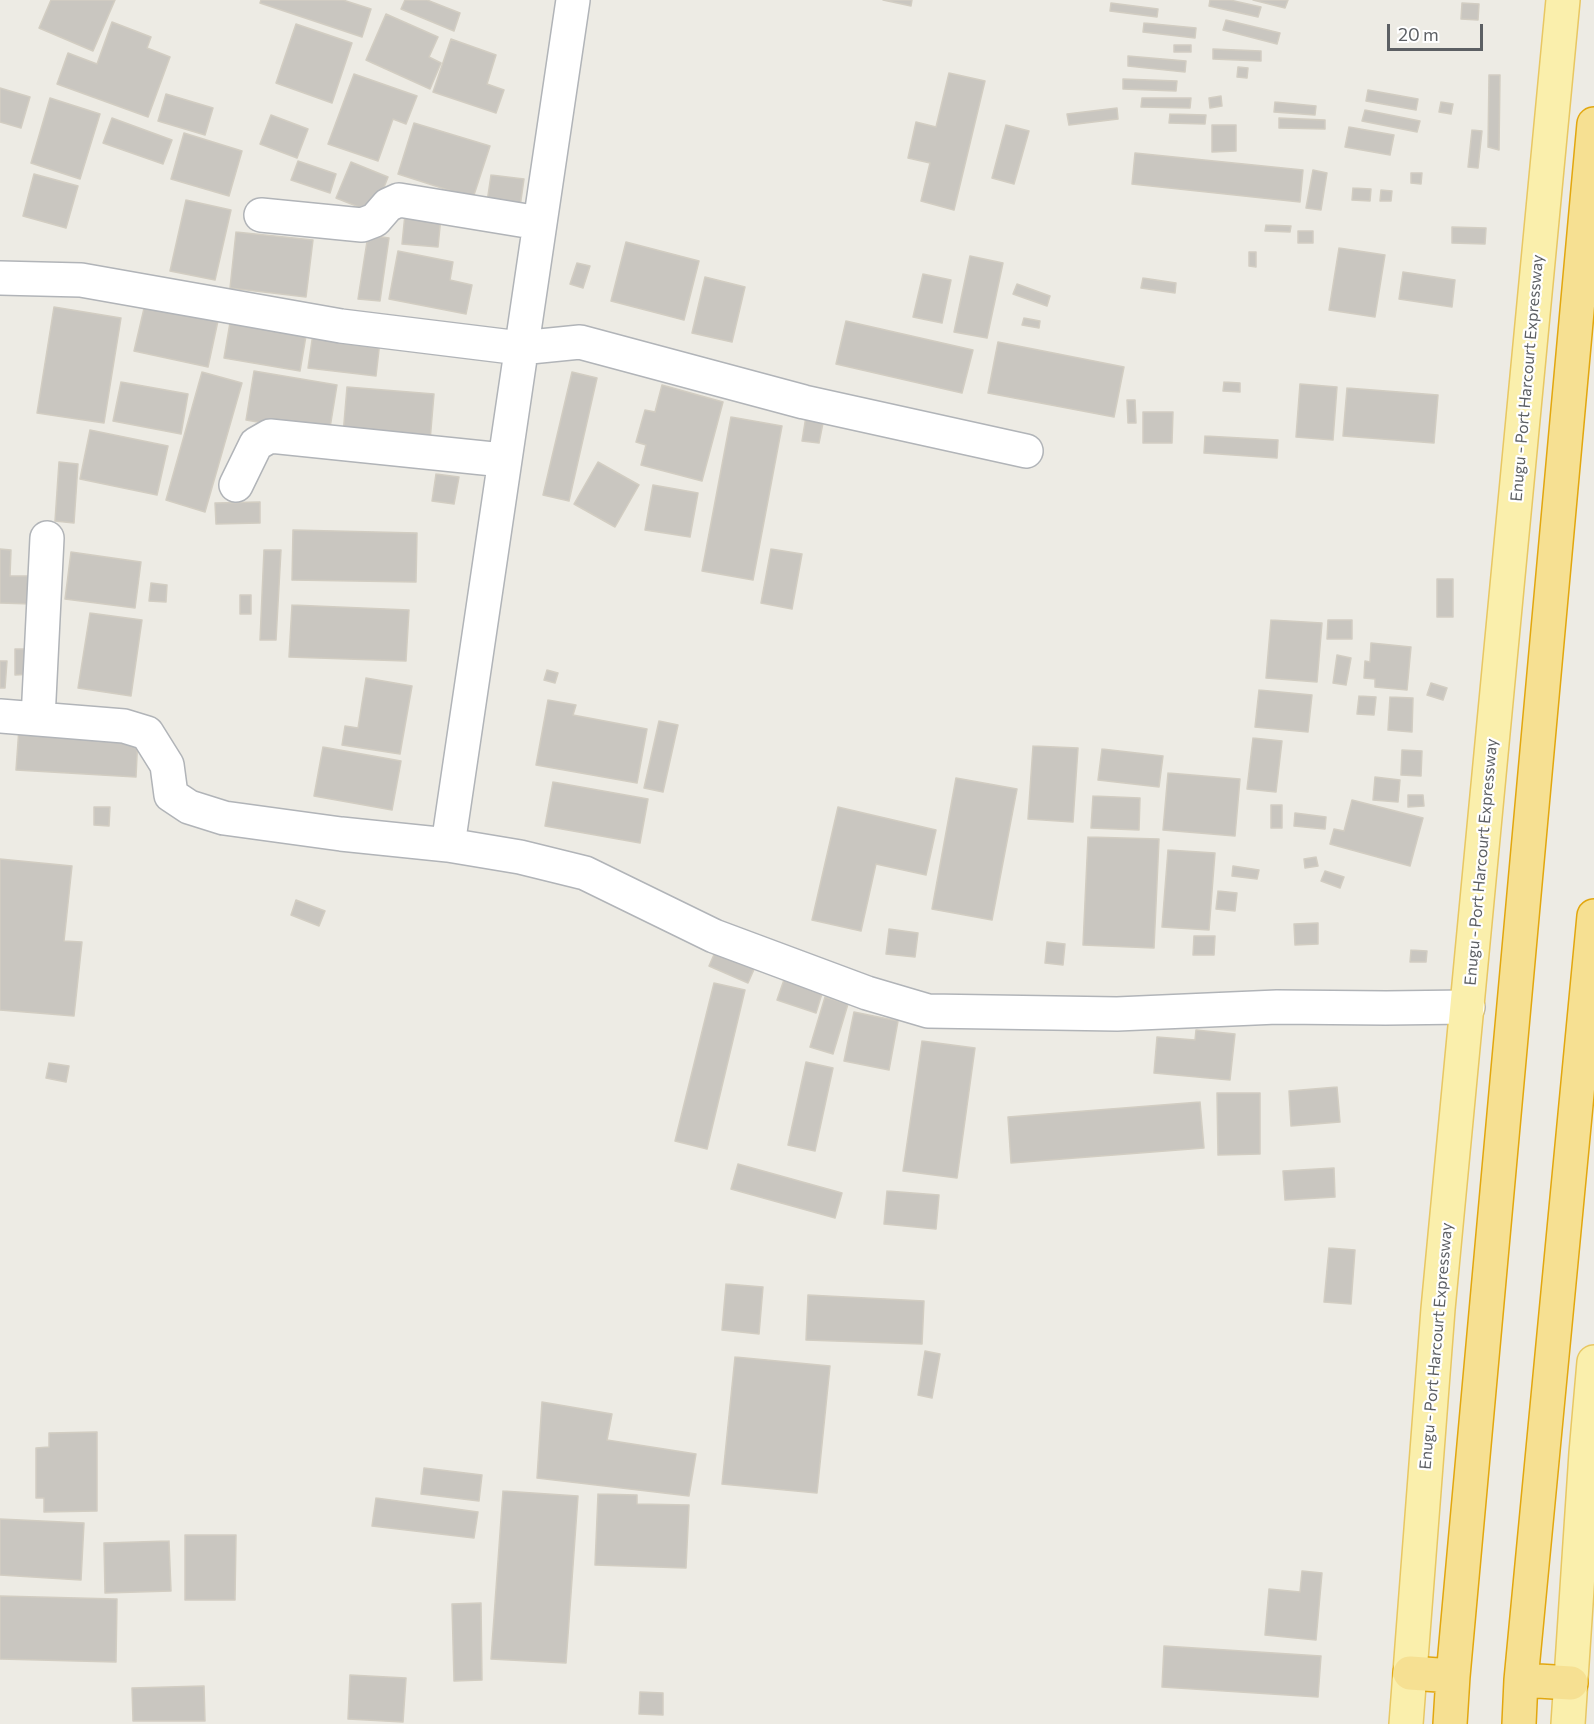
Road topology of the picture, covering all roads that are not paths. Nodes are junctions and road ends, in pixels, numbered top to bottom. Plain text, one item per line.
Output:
1 (573, 0) edge
2 (1563, 0) edge
3 (1594, 124) edge
4 (1591, 196) edge
5 (261, 215) dead end
6 (538, 223) junction
7 (0, 278) edge
8 (520, 348) junction
9 (1026, 451) dead end
10 (503, 460) junction
11 (236, 485) dead end
12 (47, 538) dead end
13 (0, 716) edge
14 (38, 719) junction
15 (448, 845) junction
16 (1594, 916) edge
17 (1467, 1007) junction
18 (1594, 1362) edge
19 (1410, 1673) junction
20 (1453, 1676) junction
21 (1521, 1680) junction
22 (1571, 1683) junction
23 (1406, 1724) edge
24 (1450, 1724) edge
25 (1519, 1724) edge
26 (1568, 1724) edge

1 - 6 street
2 - 17 main road, Enugu - Port Harcourt Expressway
3 - 4 highway
4 - 20 highway
5 - 6 street
6 - 8 street
7 - 8 street
8 - 9 street
8 - 10 street
10 - 11 street
10 - 15 street
12 - 14 street
13 - 14 street
14 - 15 street
15 - 17 street
16 - 21 highway
17 - 19 main road, Enugu - Port Harcourt Expressway
18 - 22 main road
19 - 20 highway
19 - 23 main road, Enugu - Port Harcourt Expressway
20 - 24 highway
21 - 22 highway
21 - 25 highway
22 - 26 main road

